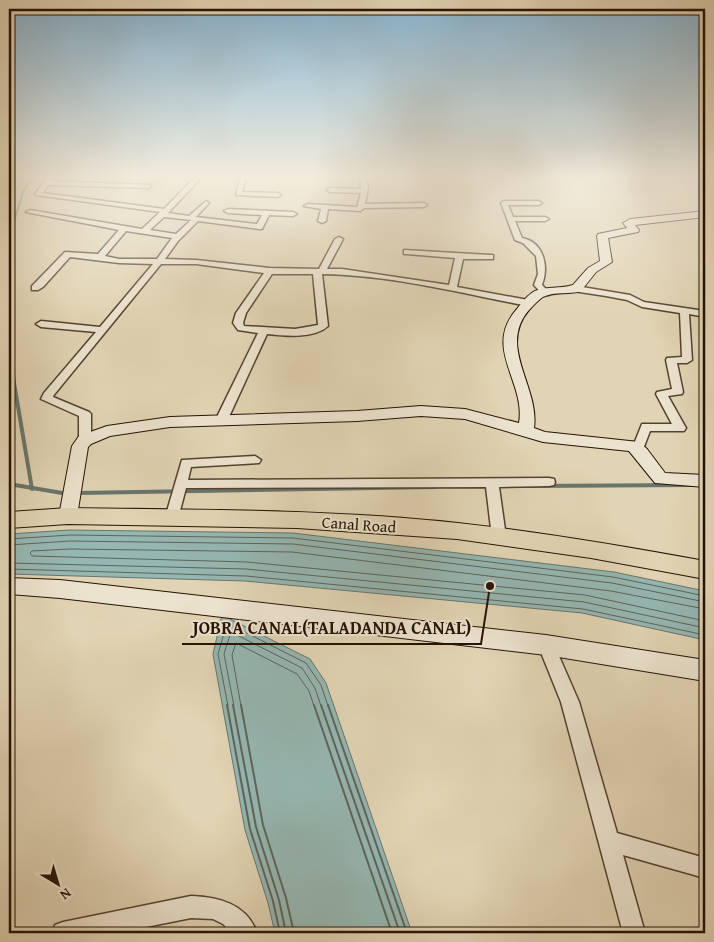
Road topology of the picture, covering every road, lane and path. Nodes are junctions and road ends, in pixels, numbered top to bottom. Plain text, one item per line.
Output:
1 (85, 222) edge
2 (155, 222) edge
3 (190, 222) edge
4 (193, 222) edge
5 (202, 222) edge
6 (262, 222) edge
7 (511, 222) edge
8 (630, 222) edge
9 (204, 227) dead end
10 (124, 229) junction
11 (144, 232) junction
12 (178, 236) junction
13 (339, 239) dead end
14 (407, 252) dead end
15 (100, 256) junction
16 (459, 256) junction
17 (490, 258) dead end
18 (159, 263) junction
19 (269, 271) junction
20 (320, 271) junction
21 (35, 288) dead end
22 (452, 289) junction
23 (576, 289) junction
24 (546, 293) junction
25 (528, 303) junction
26 (684, 310) junction
27 (705, 314) edge
28 (41, 324) dead end
29 (102, 330) junction
30 (264, 330) junction
31 (222, 419) junction
32 (526, 430) junction
33 (85, 440) junction
34 (638, 449) junction
35 (254, 460) dead end
36 (549, 482) dead end
37 (492, 483) junction
38 (702, 483) edge
39 (178, 497) junction
40 (70, 502) junction
41 (9, 520) edge
42 (499, 537) junction
43 (705, 570) edge
44 (9, 586) edge
45 (546, 645) junction
46 (705, 671) edge
47 (610, 841) junction
48 (705, 868) edge
49 (63, 933) edge
50 (246, 933) edge
51 (634, 933) edge

1 - 10 street
2 - 11 street
3 - 12 street
4 - 9 street
5 - 6 street
7 - 24 street
8 - 23 street
10 - 11 street
10 - 15 street
11 - 12 street
12 - 18 street
13 - 20 street
14 - 16 street
15 - 18 street
15 - 21 street
16 - 17 street
16 - 22 street
18 - 19 street
18 - 29 street
19 - 20 street
19 - 30 street
20 - 22 street
20 - 30 street
22 - 25 street
23 - 24 street
23 - 26 street
24 - 25 street
25 - 32 street
26 - 27 street
26 - 34 street
28 - 29 street
29 - 33 street
30 - 31 street
31 - 32 street
31 - 33 street
32 - 34 street
33 - 40 street
34 - 38 street
35 - 39 street
36 - 37 street
37 - 39 street
37 - 42 street
39 - 40 main road, Canal Road
39 - 42 main road, Canal Road
40 - 41 main road, Canal Road
42 - 43 main road, Canal Road
44 - 45 street
45 - 46 street
45 - 47 street
47 - 48 street
47 - 51 street
49 - 50 street

